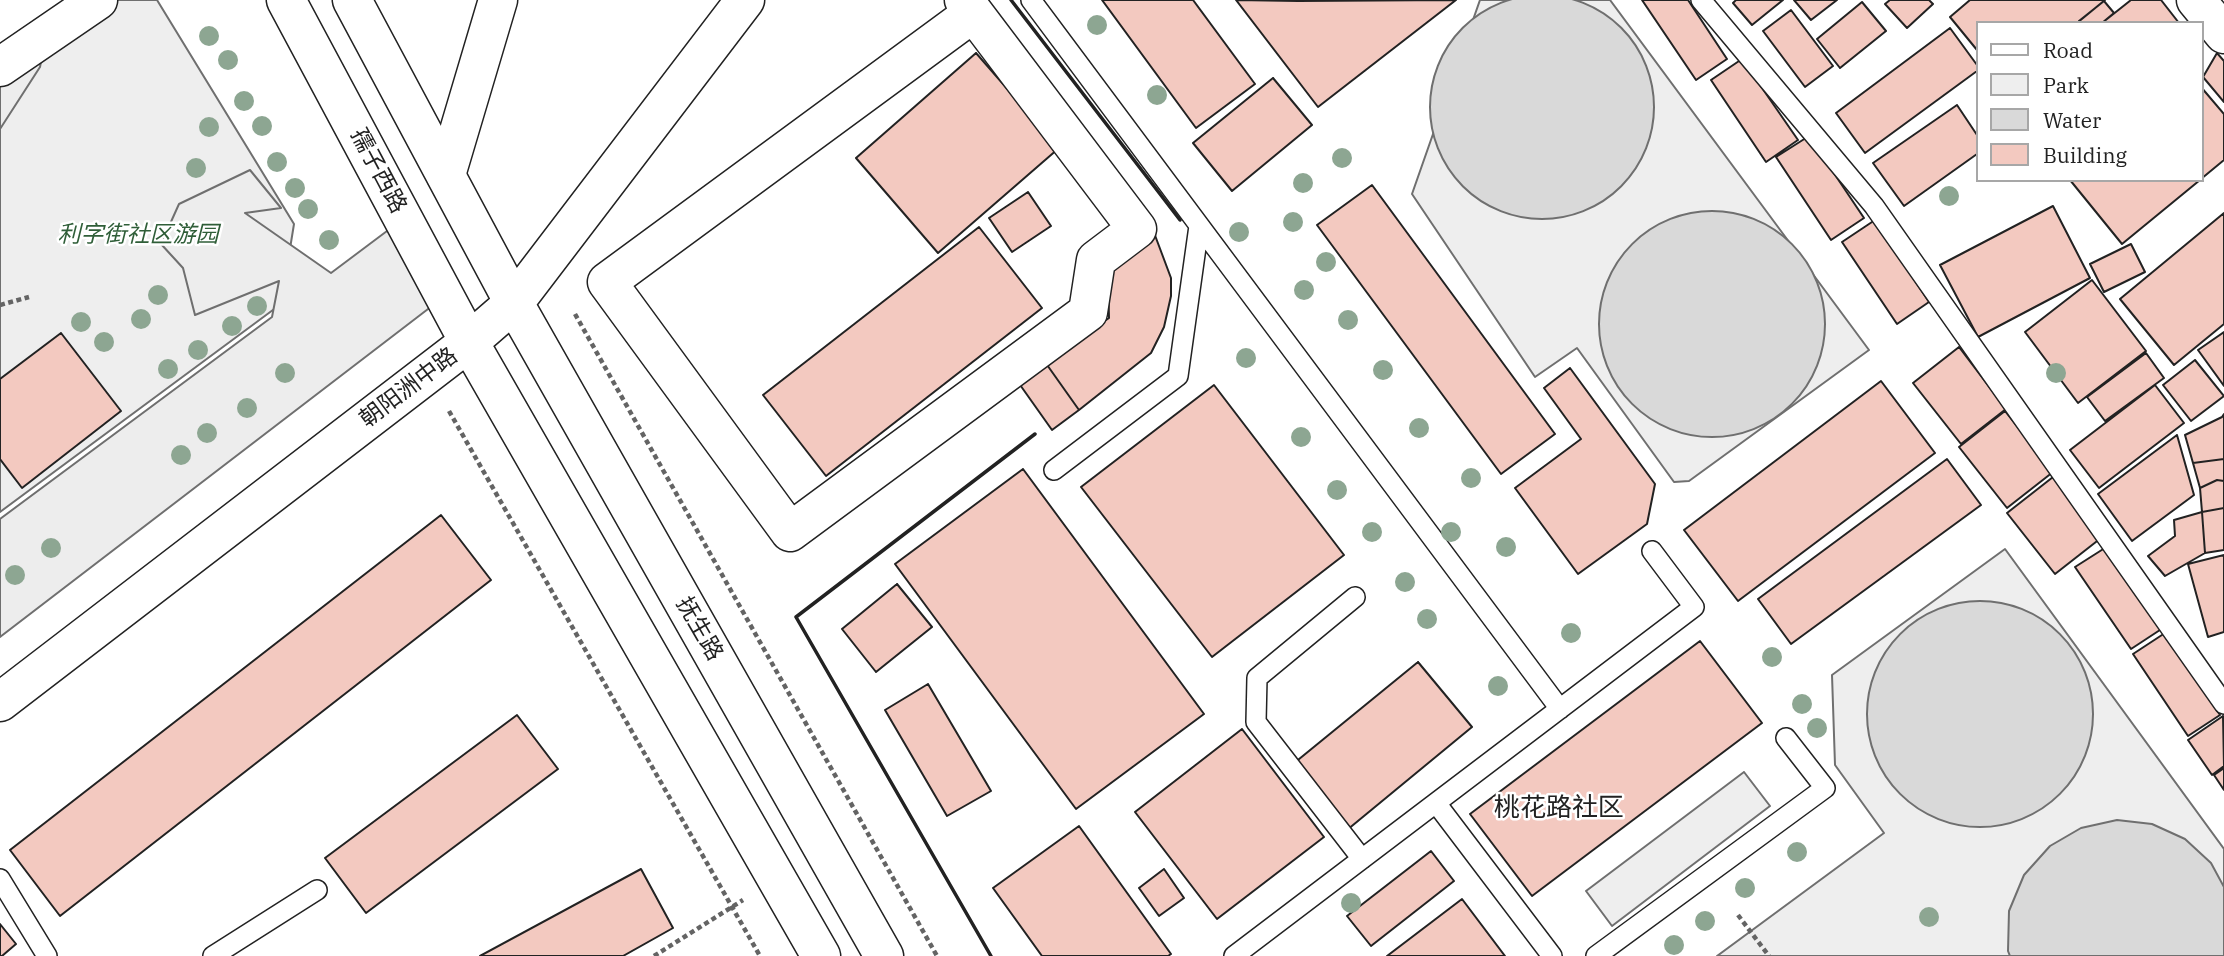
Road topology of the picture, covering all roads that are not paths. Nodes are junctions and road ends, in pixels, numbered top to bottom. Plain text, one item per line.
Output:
1 (98, 0) edge
2 (286, 0) edge
3 (352, 0) edge
4 (498, 0) edge
5 (745, 0) edge
6 (1031, 0) edge
7 (1701, 0) edge
8 (2196, 0) edge
9 (969, 7) edge
10 (2224, 34) edge
11 (0, 66) edge
12 (446, 175) junction
13 (1199, 226) junction
14 (514, 303) junction
15 (469, 342) junction
16 (1054, 470) dead end
17 (1652, 551) dead end
18 (1355, 597) dead end
19 (0, 702) edge
20 (2224, 704) edge
21 (1560, 709) junction
22 (1786, 738) dead end
23 (1436, 803) junction
24 (1362, 859) junction
25 (0, 879) edge
26 (317, 890) dead end
27 (47, 956) edge
28 (213, 956) edge
29 (821, 956) edge
30 (884, 956) edge
31 (1234, 956) edge
32 (1552, 956) edge
33 (1596, 956) edge

1 - 11 main road
2 - 15 main road, 孺子西路
3 - 12 main road
4 - 12 main road
5 - 14 main road, 朝阳洲中路
6 - 13 lane
7 - 20 lane
8 - 10 main road
9 - 9 main road
12 - 14 main road
13 - 16 lane
13 - 21 lane
14 - 15 main road, 朝阳洲中路
14 - 30 main road, 抚生路
15 - 19 main road, 朝阳洲中路
15 - 29 main road
17 - 21 lane
18 - 24 lane
21 - 23 lane
22 - 33 lane
23 - 24 lane
23 - 32 lane
24 - 31 lane
25 - 27 lane
26 - 28 lane

